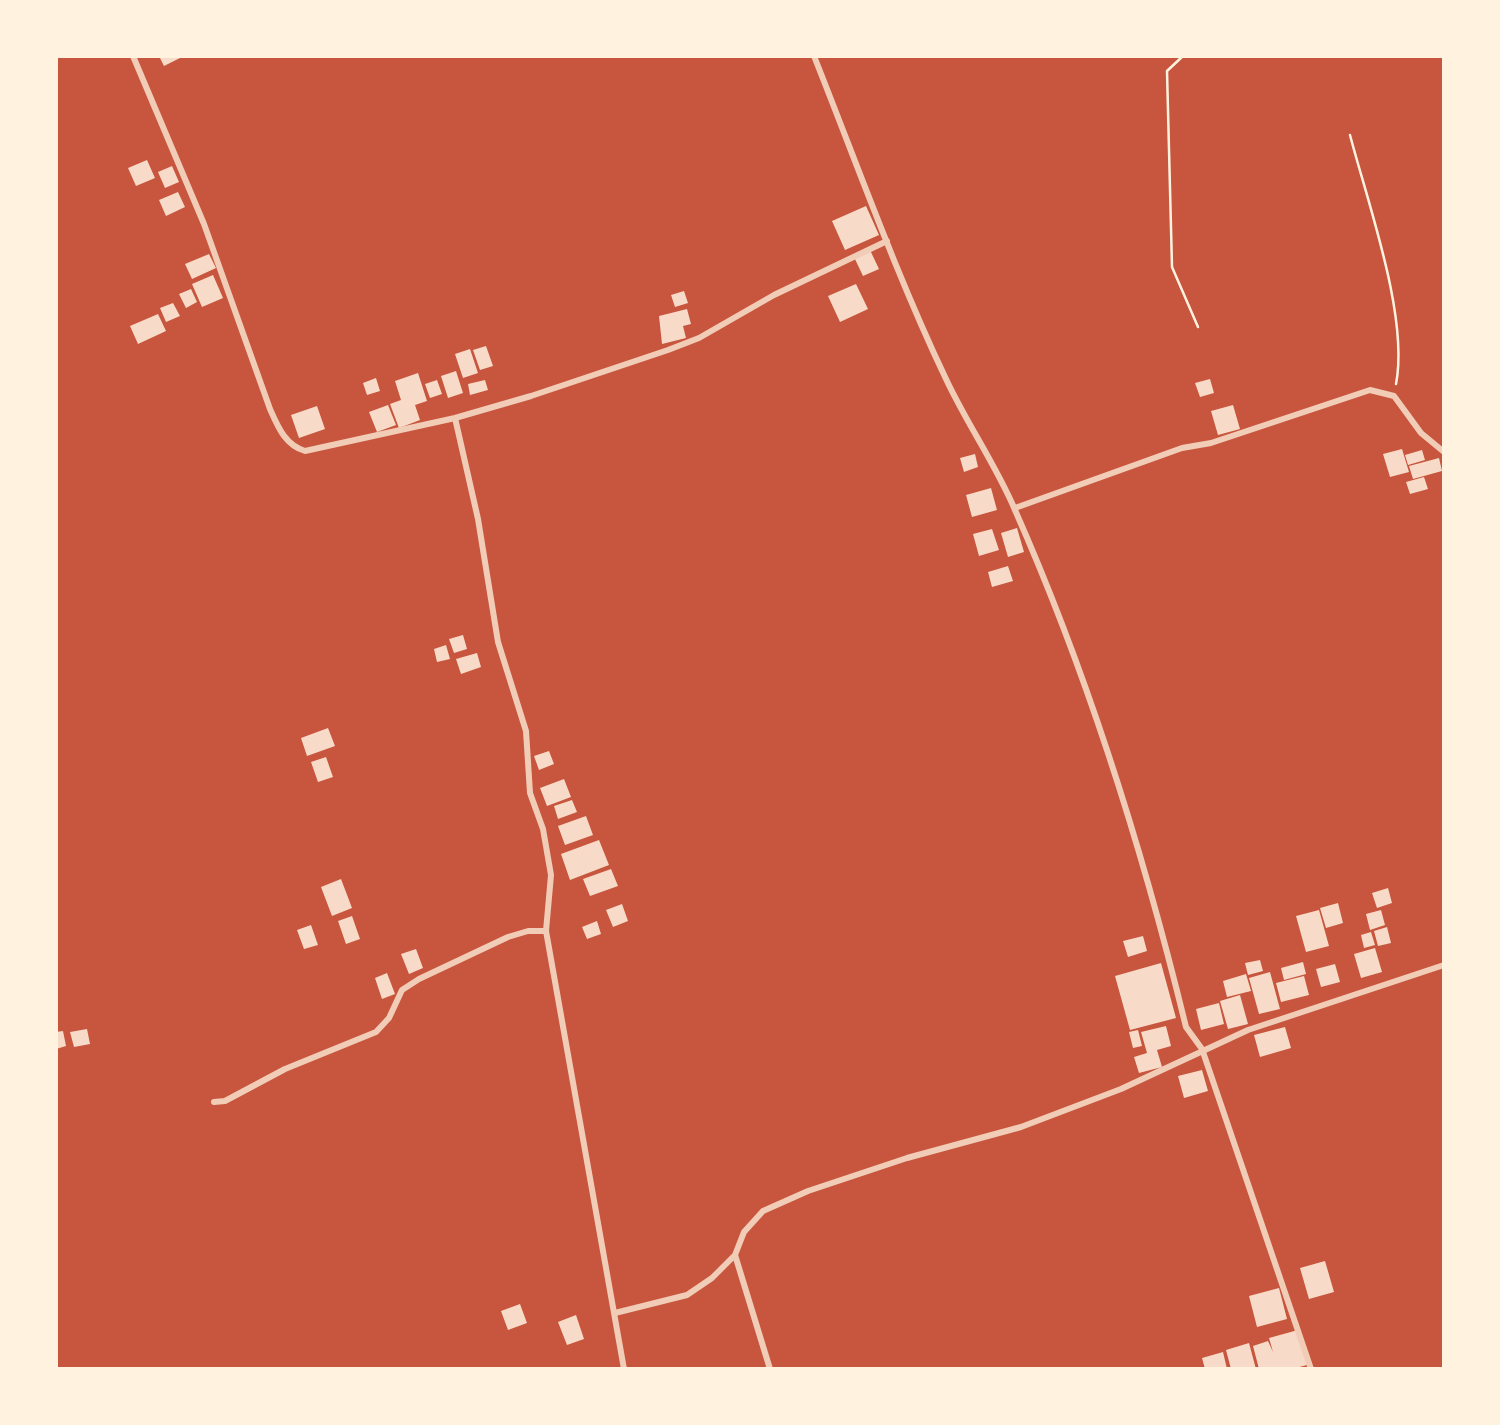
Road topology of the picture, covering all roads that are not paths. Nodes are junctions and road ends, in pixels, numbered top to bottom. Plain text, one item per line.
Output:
1 (133, 56) edge
2 (814, 56) edge
3 (887, 241) junction
4 (455, 418) junction
5 (1444, 452) edge
6 (1014, 508) junction
7 (546, 931) junction
8 (1444, 965) edge
9 (1202, 1049) junction
10 (214, 1102) dead end
11 (735, 1255) junction
12 (615, 1313) junction
13 (624, 1369) edge
14 (770, 1369) edge
15 (1311, 1369) edge

1 - 4 street
2 - 3 street
3 - 4 street
3 - 6 street
4 - 7 street
5 - 6 street
6 - 9 street
7 - 10 street
7 - 12 street
8 - 9 street
9 - 11 street
9 - 15 street
11 - 12 street
11 - 14 street
12 - 13 street

